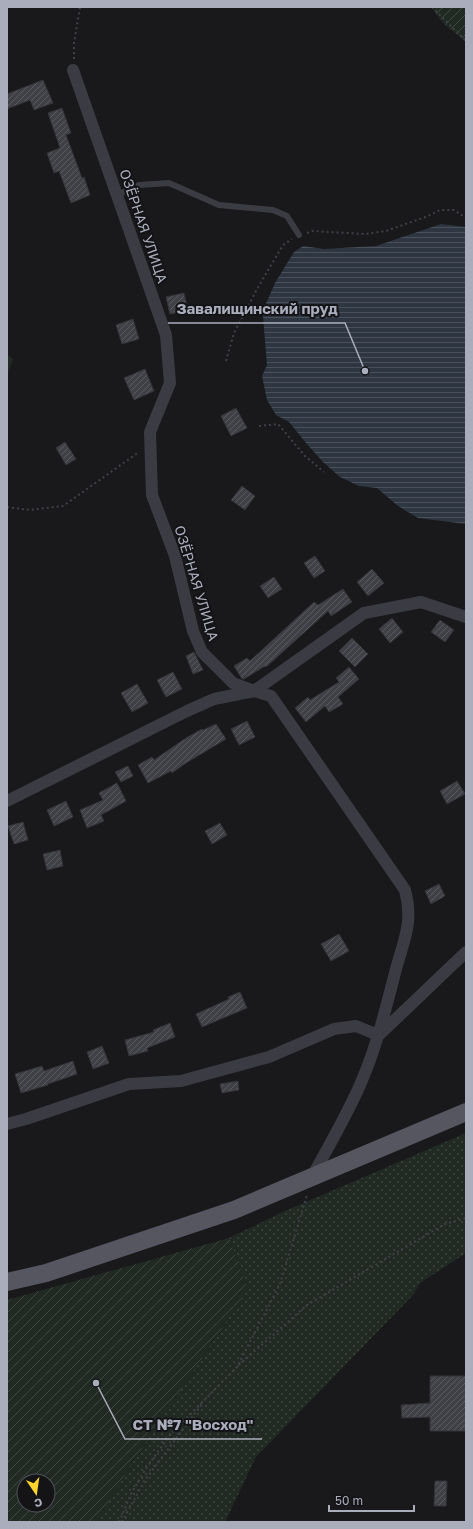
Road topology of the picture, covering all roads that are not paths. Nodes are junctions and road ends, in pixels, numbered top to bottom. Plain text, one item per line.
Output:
1 (73, 70) road end
2 (117, 195) junction
3 (299, 235) road end
4 (466, 617) edge
5 (254, 691) junction
6 (7, 801) edge
7 (466, 952) edge
8 (378, 1035) junction
9 (466, 1112) edge
10 (7, 1124) edge
11 (312, 1177) junction
12 (7, 1282) edge

1 - 2 street, ОЗЁРНАЯ УЛИЦА
2 - 3 lane
2 - 5 street, ОЗЁРНАЯ УЛИЦА
4 - 5 street
5 - 6 street
5 - 8 street, ОЗЁРНАЯ УЛИЦА
7 - 8 street
8 - 10 street
8 - 11 street, ОЗЁРНАЯ УЛИЦА
9 - 11 main road
11 - 12 main road

